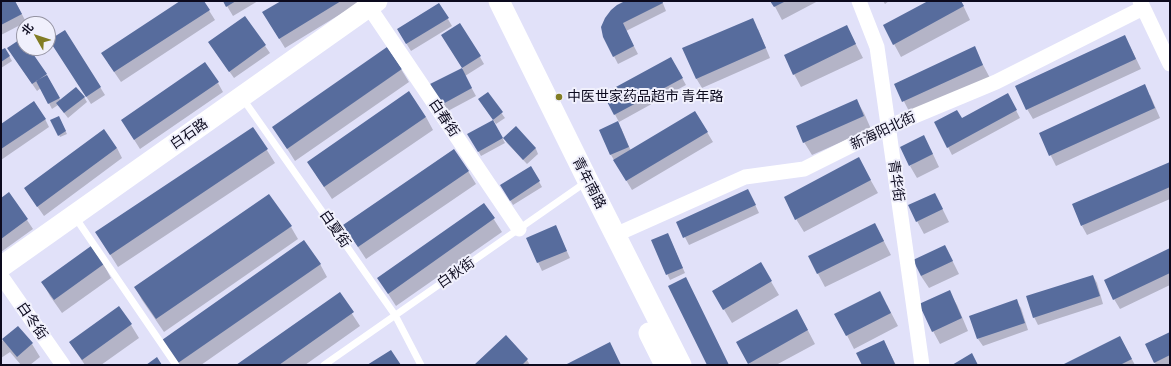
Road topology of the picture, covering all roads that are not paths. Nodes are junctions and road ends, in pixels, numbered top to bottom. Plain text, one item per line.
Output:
1 (484, 1) edge
2 (499, 1) edge
3 (859, 1) edge
4 (373, 4) edge
5 (1142, 4) edge
6 (1170, 64) edge
7 (242, 97) junction
8 (888, 127) junction
9 (582, 185) junction
10 (74, 216) junction
11 (519, 229) junction
12 (616, 235) junction
13 (1, 267) edge
14 (1, 276) edge
15 (395, 315) junction
16 (63, 365) edge
17 (176, 365) edge
18 (324, 365) edge
19 (421, 365) edge
20 (665, 365) edge
21 (681, 365) edge
22 (922, 365) edge

1 - 9 main road, 青年南路
2 - 9 main road, 青年南路
3 - 8 street, 青华街
4 - 7 main road, 白石路
4 - 11 street, 白春街
5 - 6 street
5 - 8 street, 新海阳北街
7 - 10 main road, 白石路
7 - 15 lane, 白夏街
8 - 12 street, 新海阳北街
8 - 22 street, 青华街
9 - 11 lane, 白秋街
9 - 12 main road, 青年南路
9 - 20 main road, 青年南路
10 - 13 main road, 白石路
10 - 17 lane
11 - 15 lane, 白秋街
12 - 21 main road, 青年南路
14 - 16 street, 白冬街
15 - 18 lane, 白秋街
15 - 19 lane, 白夏街

